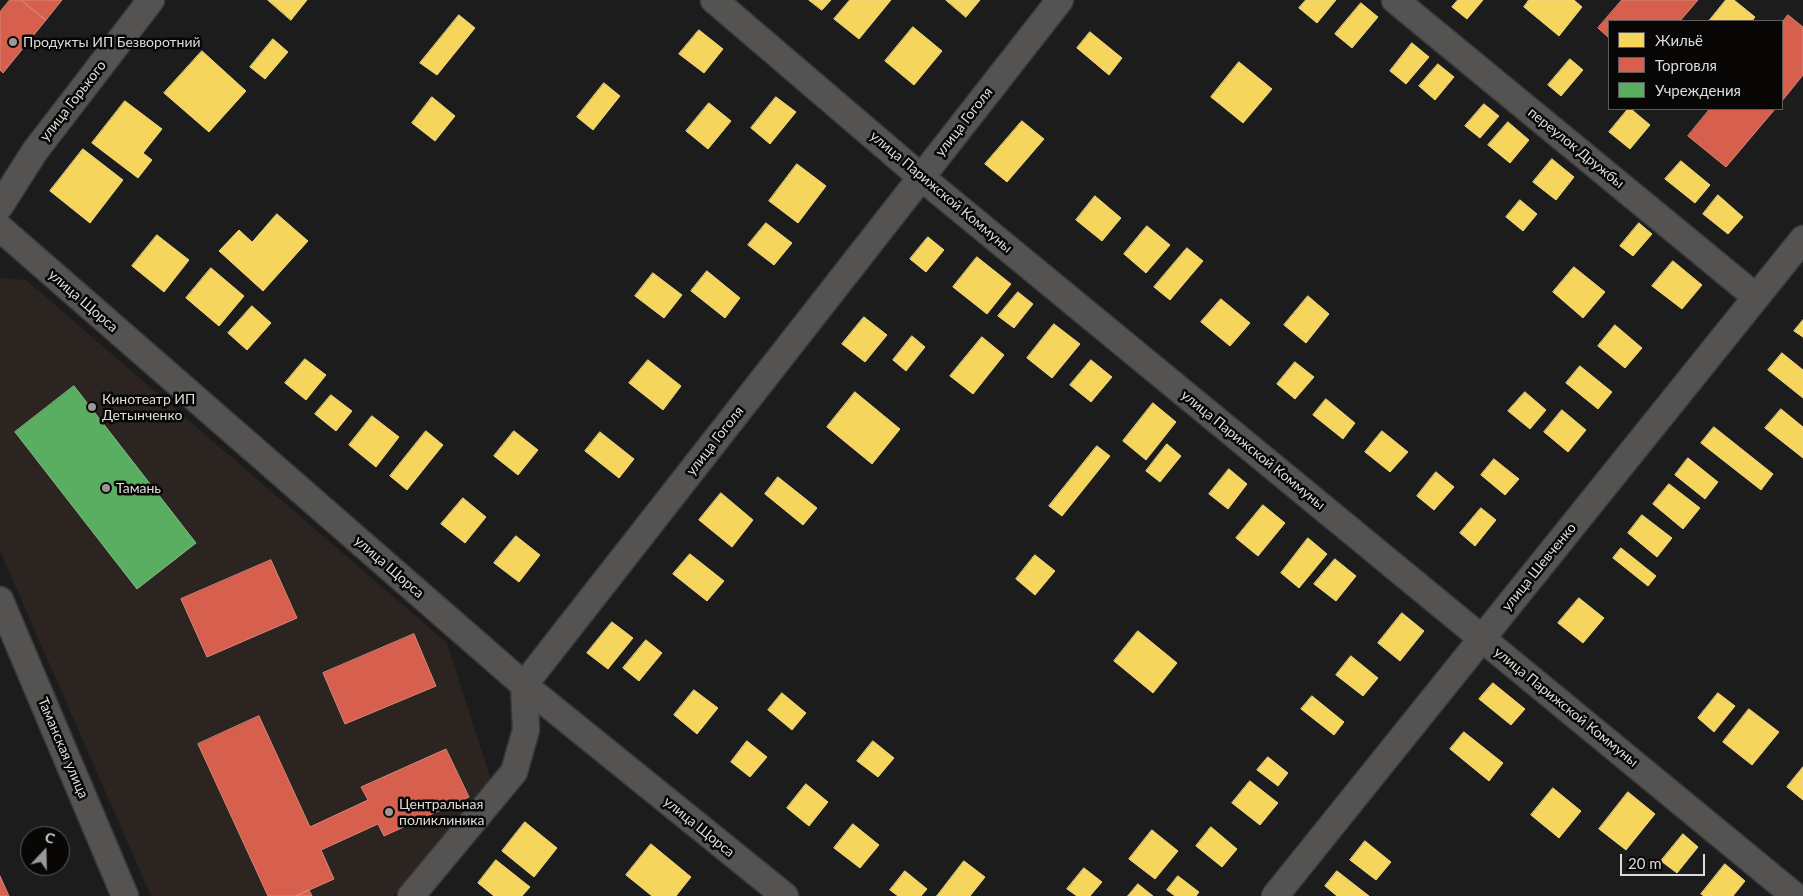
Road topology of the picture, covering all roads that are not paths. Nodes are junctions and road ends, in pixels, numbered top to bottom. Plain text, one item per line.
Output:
1 (151, 0) edge
2 (714, 0) edge
3 (1060, 0) edge
4 (1395, 0) edge
5 (921, 177) junction
6 (0, 206) edge
7 (0, 228) edge
8 (1803, 239) edge
9 (1756, 297) junction
10 (0, 600) edge
11 (1482, 639) junction
12 (524, 685) junction
13 (125, 896) edge
14 (411, 896) edge
15 (785, 896) edge
16 (1275, 896) edge
17 (1795, 896) edge

1 - 6 street, улица Горького
2 - 5 street, улица Парижской Коммуны
3 - 5 street, улица Гоголя
4 - 9 street, переулок Дружбы
5 - 11 street, улица Парижской Коммуны
5 - 12 street, улица Гоголя
7 - 12 street, улица Щорса
8 - 9 street, улица Шевченко
9 - 11 street, улица Шевченко
10 - 13 street, Таманская улица
11 - 16 street, улица Шевченко
11 - 17 street, улица Парижской Коммуны
12 - 14 street
12 - 15 street, улица Щорса

